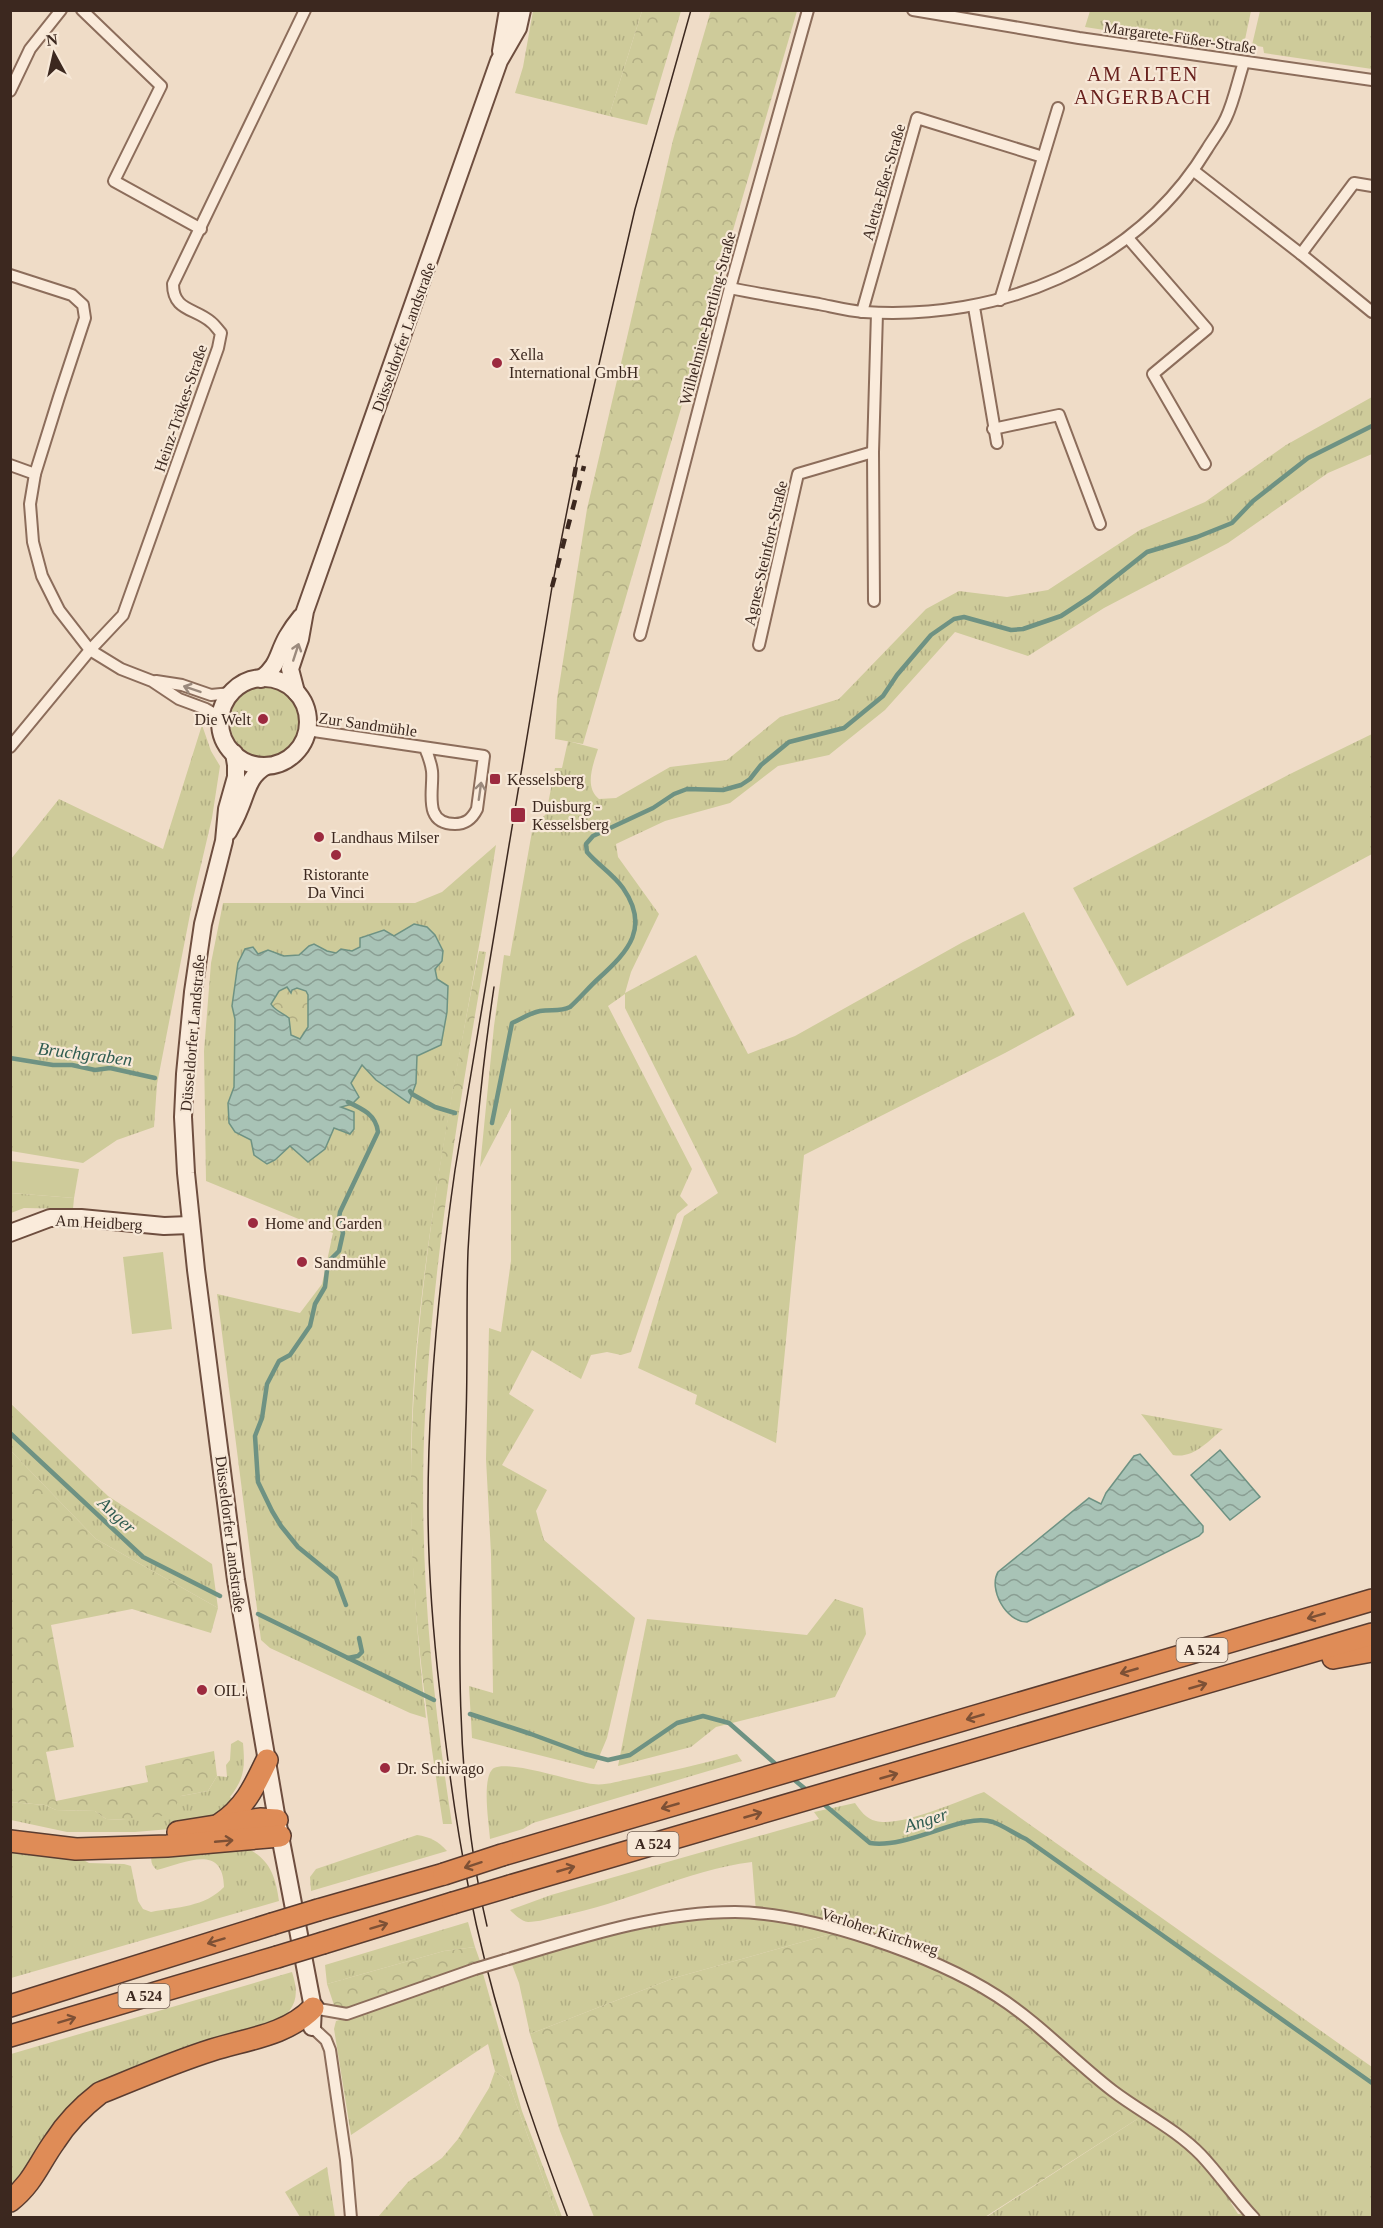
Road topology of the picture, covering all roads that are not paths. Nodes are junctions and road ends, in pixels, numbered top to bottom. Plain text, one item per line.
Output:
1 (61, 10) edge
2 (82, 10) edge
3 (305, 10) edge
4 (508, 10) edge
5 (522, 10) edge
6 (808, 10) edge
7 (913, 10) edge
8 (499, 61) junction
9 (1244, 62) junction
10 (1372, 80) edge
11 (10, 91) edge
12 (1058, 108) dead end
13 (1043, 157) junction
14 (1194, 171) junction
15 (1372, 186) edge
16 (201, 229) junction
17 (1128, 238) junction
18 (1301, 254) junction
19 (10, 275) edge
20 (730, 288) junction
21 (1000, 300) junction
22 (974, 307) junction
23 (862, 312) junction
24 (877, 312) junction
25 (1372, 312) edge
26 (993, 429) junction
27 (997, 443) dead end
28 (873, 452) junction
29 (1205, 464) dead end
30 (10, 465) edge
31 (35, 474) junction
32 (1100, 524) dead end
33 (874, 601) dead end
34 (305, 611) junction
35 (640, 635) dead end
36 (759, 645) dead end
37 (90, 650) junction
38 (261, 679) junction
39 (152, 681) junction
40 (296, 692) junction
41 (231, 693) junction
42 (220, 724) junction
43 (307, 730) junction
44 (10, 747) edge
45 (425, 748) junction
46 (234, 753) junction
47 (266, 766) junction
48 (224, 841) junction
49 (190, 1225) junction
50 (10, 1233) edge
51 (1372, 1600) edge
52 (1372, 1634) edge
53 (1372, 1651) edge
54 (1232, 1676) junction
55 (267, 1760) junction
56 (217, 1826) junction
57 (10, 1828) edge
58 (279, 1828) junction
59 (10, 1841) edge
60 (79, 1983) junction
61 (10, 1993) edge
62 (10, 2006) edge
63 (313, 2017) junction
64 (10, 2036) edge
65 (10, 2201) edge
66 (10, 2215) edge
67 (351, 2217) edge
68 (1254, 2217) edge

1 - 11 street
2 - 16 street
3 - 16 street, Heinz-Trökes-Straße
4 - 8 main road, Düsseldorfer Landstraße
5 - 8 main road, Düsseldorfer Landstraße
6 - 20 street, Wilhelmine-Bertling-Straße
7 - 9 street, Margarete-Füßer-Straße
8 - 34 main road, Düsseldorfer Landstraße
9 - 10 street, Margarete-Füßer-Straße
9 - 14 street
12 - 13 street
13 - 21 street
13 - 23 street, Aletta-Eßer-Straße
14 - 17 street
14 - 18 street
15 - 18 street
16 - 37 street, Heinz-Trökes-Straße
17 - 21 street
17 - 29 street
18 - 25 street
19 - 31 street
20 - 23 street
20 - 35 street, Wilhelmine-Bertling-Straße
21 - 22 street
22 - 24 street
22 - 26 street
23 - 24 street
24 - 28 street
26 - 27 street
26 - 32 street
28 - 33 street
28 - 36 street, Agnes-Steinfort-Straße
30 - 31 street
31 - 37 street
34 - 38 main road, Düsseldorfer Landstraße
40 -> 34 main road, Düsseldorfer Landstraße
37 - 39 street
37 - 44 street, Heinz-Trökes-Straße
38 - 40 main road
38 - 41 main road
41 -> 39 street
39 - 42 street
40 - 43 main road
41 - 42 main road
42 - 46 main road
43 - 45 street, Zur Sandmühle
43 - 47 main road
45 -> 45 street, Zur Sandmühle
46 - 47 main road
46 - 48 main road, Düsseldorfer Landstraße
47 - 48 main road, Düsseldorfer Landstraße
48 - 49 main road, Düsseldorfer Landstraße
49 - 50 main road, Am Heidberg
49 - 55 main road, Düsseldorfer Landstraße
51 -> 60 highway, A 524, bridge
52 - 54 highway, A 524
53 - 54 highway
64 -> 54 highway, A 524, bridge
55 - 56 highway
55 - 58 main road, Düsseldorfer Landstraße
56 - 57 highway
56 - 58 highway
59 -> 58 highway
58 - 63 main road, Düsseldorfer Landstraße
60 - 61 highway
60 - 62 highway, A 524
63 - 65 highway
63 - 66 highway
63 - 67 street, Düsseldorfer Landstraße
63 - 68 street, Verloher Kirchweg, bridge

